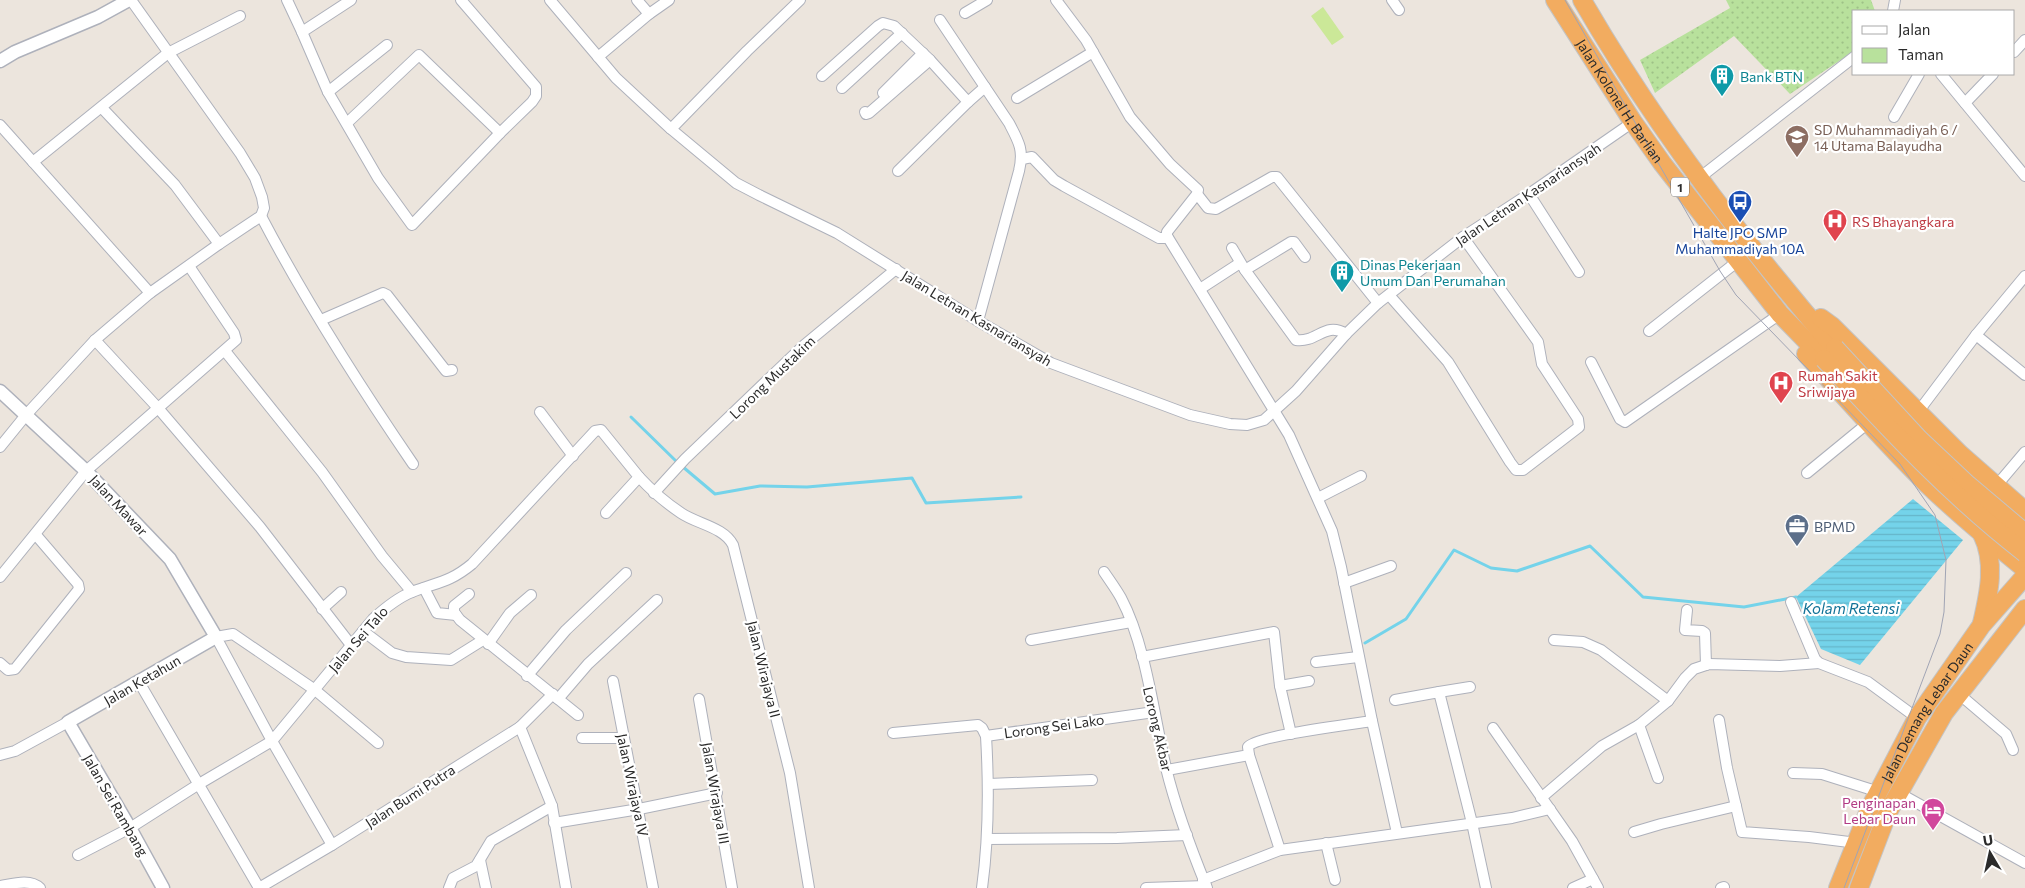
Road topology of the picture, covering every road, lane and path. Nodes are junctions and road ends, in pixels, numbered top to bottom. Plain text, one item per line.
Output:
1 (287, 0) edge
2 (351, 0) edge
3 (461, 0) edge
4 (550, 0) edge
5 (638, 0) edge
6 (669, 0) edge
7 (800, 0) edge
8 (987, 0) edge
9 (1056, 0) edge
10 (1392, 0) edge
11 (1555, 0) edge
12 (1582, 0) edge
13 (124, 1) edge
14 (1399, 10) dead end
15 (965, 13) dead end
16 (649, 14) junction
17 (240, 16) dead end
18 (940, 20) dead end
19 (302, 32) junction
20 (902, 33) junction
21 (2025, 40) edge
22 (387, 45) dead end
23 (2015, 51) edge
24 (1093, 52) junction
25 (168, 53) junction
26 (926, 56) junction
27 (598, 58) junction
28 (1852, 59) edge
29 (0, 61) edge
30 (1918, 75) edge
31 (1942, 75) edge
32 (1992, 75) edge
33 (822, 76) dead end
34 (985, 87) junction
35 (842, 88) dead end
36 (328, 92) junction
37 (1017, 98) dead end
38 (968, 102) junction
39 (1965, 103) junction
40 (102, 108) junction
41 (1894, 117) dead end
42 (1633, 122) junction
43 (347, 124) junction
44 (0, 125) edge
45 (669, 127) junction
46 (500, 133) junction
47 (1022, 159) junction
48 (33, 162) junction
49 (898, 171) dead end
50 (2025, 176) edge
51 (1698, 179) junction
52 (1197, 194) junction
53 (1529, 194) junction
54 (261, 216) junction
55 (1463, 237) junction
56 (1168, 238) junction
57 (219, 244) junction
58 (1232, 248) dead end
59 (1305, 257) dead end
60 (1738, 261) junction
61 (189, 266) junction
62 (1242, 266) junction
63 (896, 269) junction
64 (1579, 272) dead end
65 (2025, 276) edge
66 (2016, 286) junction
67 (1200, 289) junction
68 (150, 293) junction
69 (2025, 294) edge
70 (1389, 295) junction
71 (1378, 303) junction
72 (1802, 310) junction
73 (1782, 316) junction
74 (321, 320) junction
75 (978, 321) junction
76 (1650, 331) dead end
77 (1346, 334) junction
78 (1976, 335) junction
79 (95, 340) junction
80 (225, 351) junction
81 (1830, 353) junction
82 (1591, 362) dead end
83 (449, 371) dead end
84 (2025, 375) edge
85 (0, 391) edge
86 (158, 408) junction
87 (1275, 411) junction
88 (540, 412) dead end
89 (1918, 412) junction
90 (26, 415) junction
91 (1868, 423) junction
92 (0, 447) edge
93 (2025, 452) edge
94 (1960, 454) junction
95 (572, 456) junction
96 (413, 464) dead end
97 (86, 471) junction
98 (1807, 473) dead end
99 (1361, 476) dead end
100 (639, 477) junction
101 (1928, 485) junction
102 (1998, 486) junction
103 (654, 493) junction
104 (1318, 498) junction
105 (2018, 501) edge
106 (2025, 511) edge
107 (606, 513) dead end
108 (1981, 533) junction
109 (2025, 533) edge
110 (36, 535) junction
111 (2025, 553) edge
112 (1391, 566) dead end
113 (2025, 569) edge
114 (1104, 572) dead end
115 (626, 573) dead end
116 (2025, 576) edge
117 (0, 577) edge
118 (1344, 583) junction
119 (424, 588) junction
120 (342, 592) dead end
121 (412, 592) junction
122 (469, 594) dead end
123 (531, 595) dead end
124 (657, 600) dead end
125 (1791, 602) dead end
126 (322, 609) junction
127 (2025, 609) edge
128 (1687, 610) dead end
129 (456, 615) junction
130 (1130, 622) junction
131 (1982, 626) junction
132 (2025, 630) edge
133 (363, 631) junction
134 (216, 637) junction
135 (1031, 640) dead end
136 (1554, 640) dead end
137 (486, 642) junction
138 (351, 645) junction
139 (1995, 647) junction
140 (1142, 657) junction
141 (1358, 657) junction
142 (1316, 662) dead end
143 (0, 663) edge
144 (1819, 664) junction
145 (1706, 665) junction
146 (527, 676) junction
147 (613, 681) dead end
148 (1309, 681) dead end
149 (139, 682) junction
150 (1280, 686) junction
151 (1470, 687) dead end
152 (315, 690) junction
153 (1439, 692) junction
154 (1959, 694) junction
155 (555, 697) junction
156 (699, 699) dead end
157 (1395, 700) dead end
158 (1668, 701) junction
159 (1154, 712) junction
160 (578, 715) dead end
161 (1917, 718) junction
162 (1719, 720) dead end
163 (1372, 721) junction
164 (68, 722) junction
165 (1639, 725) junction
166 (520, 727) junction
167 (1492, 728) dead end
168 (893, 732) dead end
169 (1291, 734) junction
170 (986, 736) junction
171 (582, 738) dead end
172 (623, 738) junction
173 (272, 741) junction
174 (378, 743) dead end
175 (2013, 750) dead end
176 (0, 755) edge
177 (1249, 755) junction
178 (1167, 770) junction
179 (1793, 773) dead end
180 (1658, 778) dead end
181 (1092, 780) dead end
182 (199, 784) junction
183 (989, 784) junction
184 (1879, 792) junction
185 (717, 793) junction
186 (1899, 793) junction
187 (1541, 798) junction
188 (552, 806) junction
189 (1736, 806) junction
190 (638, 809) junction
191 (1550, 809) junction
192 (554, 823) junction
193 (1472, 823) junction
194 (130, 828) junction
195 (1397, 832) junction
196 (1634, 832) dead end
197 (1187, 835) junction
198 (987, 839) junction
199 (1326, 843) junction
200 (1857, 843) junction
201 (332, 845) junction
202 (1280, 850) junction
203 (78, 855) dead end
204 (480, 860) junction
205 (2025, 863) edge
206 (1335, 880) dead end
207 (1596, 884) edge
208 (1205, 885) edge
209 (0, 886) edge
210 (40, 888) edge
211 (163, 888) edge
212 (259, 888) edge
213 (450, 888) edge
214 (486, 888) edge
215 (566, 888) edge
216 (653, 888) edge
217 (732, 888) edge
218 (809, 888) edge
219 (982, 888) edge
220 (1146, 888) edge
221 (1486, 888) edge
222 (1573, 888) edge
223 (1838, 888) edge
224 (1859, 888) edge

1 - 19 street
2 - 19 street
3 - 46 street
4 - 27 street, Jalan Letnan Kasnariansyah
5 - 16 street
6 - 16 street
7 - 45 street
8 - 15 street
9 - 24 street
10 - 14 street
11 - 42 highway, Jalan Kolonel H. Barlian / 1
12 - 51 highway, Jalan Kolonel H. Barlian / 1
13 - 25 street
13 - 29 street
16 - 27 street
17 - 25 street
18 - 34 street
19 - 36 street
20 - 26 street
20 - 33 street
20 - 35 street
21 - 23 street
22 - 36 street
24 - 37 street
24 - 52 street
25 - 40 street
25 - 54 street
26 - 26 street
26 - 38 street
27 - 45 street, Jalan Letnan Kasnariansyah
28 - 51 street
30 - 41 street
31 - 39 street
32 - 39 street
34 - 38 street
34 - 47 street
36 - 43 street
38 - 49 street
39 - 50 street
40 - 48 street
40 - 57 street
42 - 53 street, Jalan Letnan Kasnariansyah
42 - 60 highway, Jalan Kolonel H. Barlian / 1
43 - 46 street
43 - 46 street
44 - 48 street
45 - 63 street, Jalan Letnan Kasnariansyah
47 - 56 street
47 - 75 street
48 - 68 street
51 - 72 highway, Jalan Kolonel H. Barlian / 1
52 - 56 street
52 - 71 street
53 - 55 street, Jalan Letnan Kasnariansyah
53 - 64 street
54 - 57 street
54 - 74 street
55 - 70 street, Jalan Letnan Kasnariansyah
55 - 70 street
56 - 67 street
57 - 61 street
58 - 62 street
59 - 62 street
60 - 73 highway, Jalan Kolonel H. Barlian / 1
60 - 76 street
61 - 68 street
61 - 80 street
62 - 67 street
62 - 77 street
63 - 75 street, Jalan Letnan Kasnariansyah
63 - 103 street, Lorong Mustakim
65 - 66 street
66 - 69 street
66 - 78 street
67 - 87 street
68 - 79 street
70 - 71 street, Jalan Letnan Kasnariansyah
71 - 77 street, Jalan Letnan Kasnariansyah
72 - 81 highway, Jalan Kolonel H. Barlian / 1
72 - 89 highway
73 - 81 highway, Jalan Kolonel H. Barlian / 1
73 - 82 street
73 - 91 highway
74 - 83 street
74 - 96 street
75 - 87 street, Jalan Letnan Kasnariansyah
77 - 87 street, Jalan Letnan Kasnariansyah
78 - 84 street
78 - 89 street
79 - 86 street
79 - 90 street
80 - 86 street
80 - 121 street
81 - 109 highway, 1, bridge
81 - 111 highway, 1, bridge
85 - 90 street, Jalan Mawar
86 - 97 street
86 - 126 street
87 - 104 street
88 - 95 street
89 - 94 highway
90 - 92 street
90 - 97 street, Jalan Mawar
91 - 98 street
91 - 101 highway
93 - 102 street
94 - 101 highway
94 - 102 highway
95 - 100 street, Jalan Sei Talo
95 - 119 street, Jalan Sei Talo
97 - 110 street
97 - 134 street, Jalan Mawar
99 - 104 street
100 - 103 street, Jalan Sei Talo
100 - 107 street
101 - 108 highway
102 - 105 highway
103 - 218 street, Jalan Wirajaya II
104 - 118 street
105 - 106 highway
108 - 113 highway
108 - 131 highway
110 - 117 street
110 - 143 street
112 - 118 street
114 - 130 street, Lorong Akbar
115 - 146 street
116 - 131 highway, Jalan Demang Lebar Daun
118 - 141 street
119 - 121 street, Jalan Sei Talo
119 - 129 street
120 - 126 street
121 - 133 street, Jalan Sei Talo
122 - 129 street
123 - 137 street
124 - 155 street, Jalan Bumi Putra
125 - 144 street
126 - 138 street
127 - 139 highway, Jalan Demang Lebar Daun
128 - 145 street
129 - 137 street
130 - 135 street
130 - 140 street, Lorong Akbar
131 - 161 highway, Jalan Demang Lebar Daun
132 - 139 highway
133 - 137 street
133 - 138 street, Jalan Sei Talo
134 - 149 street, Jalan Ketahun
134 - 152 street
134 - 173 street
136 - 158 street
137 - 146 street
138 - 152 street, Jalan Sei Talo
139 - 154 highway, Jalan Demang Lebar Daun
140 - 150 street
140 - 159 street, Lorong Akbar
141 - 142 street
141 - 163 street
144 - 145 street
144 - 161 street
145 - 158 street
146 - 155 street
147 - 172 street, Jalan Wirajaya IV
148 - 150 street
149 - 164 street, Jalan Ketahun
149 - 182 street
150 - 169 street
151 - 153 street
152 - 173 street, Jalan Sei Talo
152 - 174 street
153 - 157 street
153 - 193 street
154 - 175 street
154 - 186 highway, Jalan Demang Lebar Daun
155 - 160 street
155 - 166 street, Jalan Bumi Putra
156 - 185 street, Jalan Wirajaya III
158 - 165 street
159 - 170 street, Lorong Sei Lako
159 - 178 street, Lorong Akbar
161 - 184 highway, Jalan Demang Lebar Daun
162 - 189 street
163 - 169 street
163 - 195 street
164 - 176 street
164 - 194 street, Jalan Sei Rambang
165 - 180 street
165 - 187 street
166 - 188 street
166 - 201 street, Jalan Bumi Putra
167 - 187 street
168 - 170 street
169 - 177 street
170 - 183 street, Lorong Sei Lako
171 - 172 street
172 - 190 street, Jalan Wirajaya IV
173 - 182 street, Jalan Sei Talo
173 - 201 street
177 - 178 street
177 - 202 street
178 - 197 street, Lorong Akbar
179 - 184 street
181 - 183 street
182 - 194 street, Jalan Sei Talo
182 - 212 street
183 - 198 street, Lorong Sei Lako
184 - 200 highway, Jalan Demang Lebar Daun
185 - 190 street
185 - 217 street, Jalan Wirajaya III
186 - 205 street
186 - 224 highway, Jalan Demang Lebar Daun
187 - 191 street
188 - 192 street
188 - 204 street
189 - 196 street
189 - 200 street
190 - 192 street
190 - 216 street, Jalan Wirajaya IV
191 - 193 street
191 - 207 street
192 - 215 street
193 - 195 street
193 - 221 street
194 - 203 street, Jalan Sei Talo
194 - 211 street, Jalan Sei Rambang
195 - 199 street
197 - 198 street
197 - 208 street, Lorong Akbar
198 - 219 street, Lorong Sei Lako
199 - 202 street
199 - 206 street
200 - 223 highway, Jalan Demang Lebar Daun
201 - 212 street, Jalan Bumi Putra
202 - 208 street
204 - 213 street
204 - 214 street
207 - 222 street
208 - 220 street
209 - 210 street

